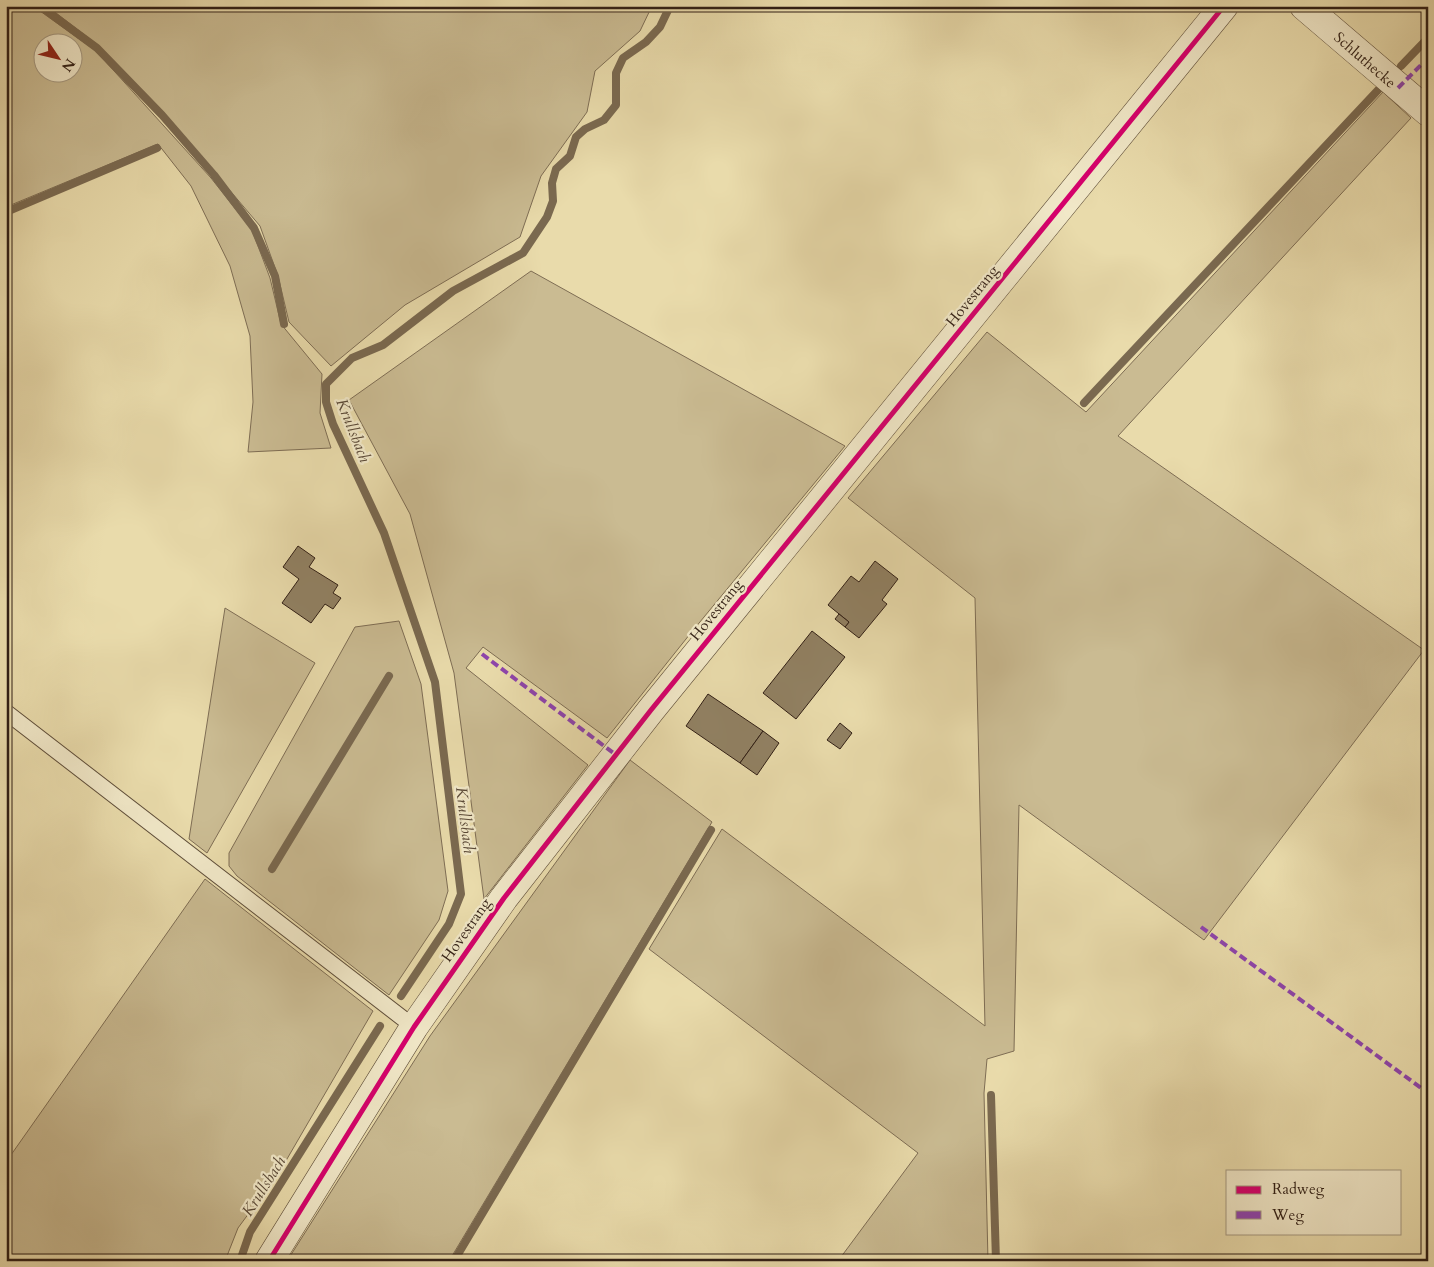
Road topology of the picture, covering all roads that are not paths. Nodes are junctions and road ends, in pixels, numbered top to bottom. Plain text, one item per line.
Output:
1 (1224, 6) edge
2 (1304, 6) edge
3 (1428, 112) edge
4 (6, 712) edge
5 (414, 1027) junction
6 (269, 1261) edge

1 - 5 street, Hovestrang
2 - 3 street, Schluthecke
4 - 5 lane
5 - 6 street, Hovestrang

